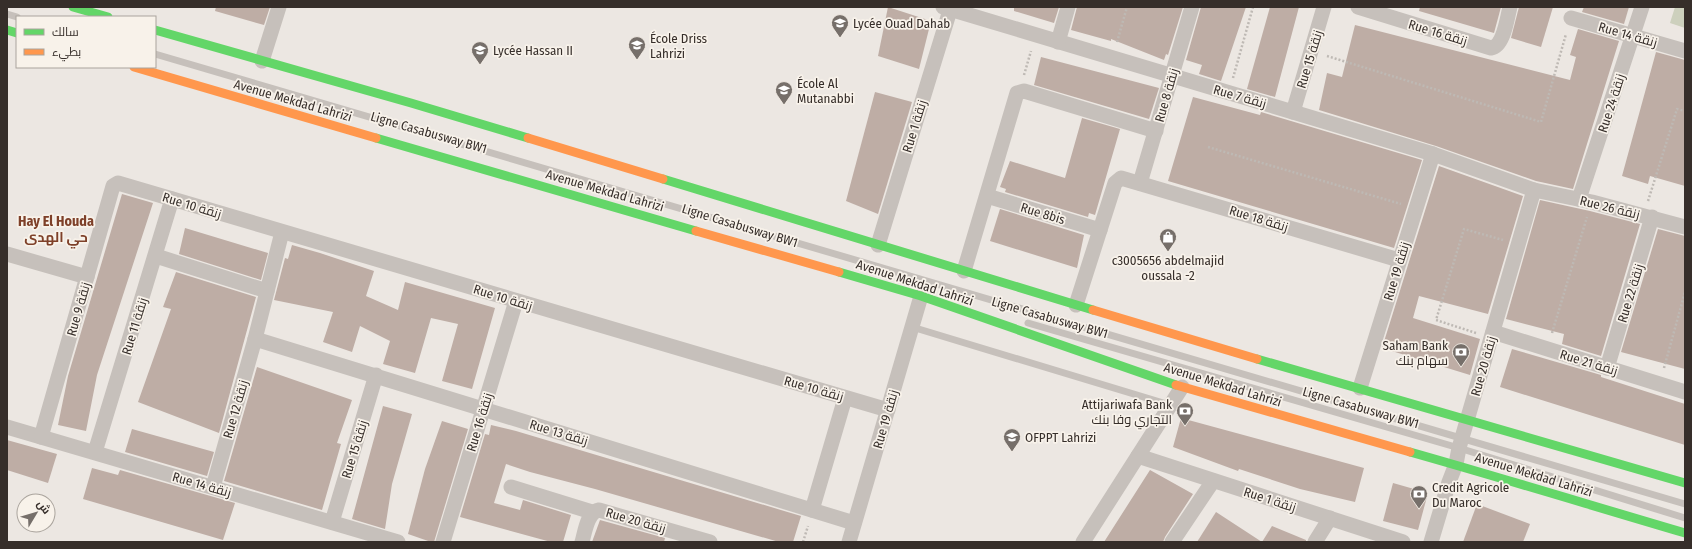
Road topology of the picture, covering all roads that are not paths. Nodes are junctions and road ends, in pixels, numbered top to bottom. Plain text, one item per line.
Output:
1 (73, 7) edge
2 (279, 7) edge
3 (1068, 7) edge
4 (1192, 7) edge
5 (1324, 7) edge
6 (1358, 7) edge
7 (1510, 7) edge
8 (1642, 7) edge
9 (948, 8) edge
10 (104, 16) edge
11 (1571, 18) road end
12 (156, 30) edge
13 (1632, 36) junction
14 (1058, 42) junction
15 (1685, 51) edge
16 (156, 54) edge
17 (262, 61) junction
18 (137, 68) edge
19 (1172, 76) junction
20 (1293, 112) junction
21 (1156, 131) junction
22 (1433, 154) junction
23 (118, 183) joint
24 (1140, 183) junction
25 (561, 184) dead end
26 (1534, 190) junction
27 (986, 196) junction
28 (172, 199) junction
29 (1586, 200) junction
30 (1648, 216) junction
31 (1685, 227) edge
32 (1100, 230) junction
33 (282, 232) junction
34 (878, 245) junction
35 (7, 254) edge
36 (156, 256) junction
37 (1400, 260) junction
38 (964, 271) junction
39 (87, 277) junction
40 (267, 291) junction
41 (922, 296) junction
42 (516, 301) junction
43 (1076, 305) junction
44 (989, 311) dead end
45 (1020, 320) dead end
46 (912, 327) junction
47 (1492, 335) junction
48 (259, 341) junction
49 (1607, 368) junction
50 (376, 375) junction
51 (1182, 387) junction
52 (1360, 388) junction
53 (1685, 392) edge
54 (845, 398) junction
55 (1170, 405) junction
56 (483, 408) junction
57 (888, 410) junction
58 (1467, 420) junction
59 (7, 427) edge
60 (41, 437) junction
61 (1460, 443) junction
62 (95, 452) junction
63 (1138, 456) junction
64 (1456, 464) junction
65 (1213, 481) junction
66 (1685, 483) edge
67 (213, 487) junction
68 (511, 487) dead end
69 (1685, 504) edge
70 (812, 510) junction
71 (592, 512) junction
72 (1330, 518) junction
73 (1685, 518) edge
74 (332, 522) junction
75 (854, 523) junction
76 (1685, 533) edge
77 (1381, 539) edge
78 (398, 542) edge
79 (443, 542) edge
80 (582, 542) edge
81 (710, 542) edge
82 (849, 542) edge
83 (1083, 542) edge
84 (1172, 542) edge
85 (1315, 542) edge
86 (1403, 542) edge
87 (1431, 542) edge

1 - 10 main road
2 - 17 street
3 - 14 street
4 - 19 street, Rue 8 زنقة
5 - 20 street, Rue 15 زنقة
6 - 7 street, Rue 16 زنقة
8 - 13 street, Rue 24 زنقة
9 - 14 street, Rue 7 زنقة
9 - 34 street, Rue 1 زنقة
11 - 13 street, Rue 14 زنقة
12 - 17 main road, Avenue Mekdad Lahrizi
13 - 15 street, Rue 14 زنقة
13 - 29 street, Rue 24 زنقة
14 - 19 street, Rue 7 زنقة
16 - 61 lane, Ligne Casabusway BW1
17 - 34 main road, Avenue Mekdad Lahrizi
18 - 41 main road, Avenue Mekdad Lahrizi
19 - 20 street, Rue 7 زنقة
19 - 21 street, Rue 8 زنقة
20 - 22 street, Rue 7 زنقة
21 - 24 street, Rue 8 زنقة
21 - 27 street
22 - 26 street, Rue 7 زنقة
22 - 37 street, Rue 19 زنقة
23 - 28 street, Rue 10 زنقة
23 - 39 street, Rue 9 زنقة
24 - 32 street, Rue 18 زنقة
24 - 37 street, Rue 18 زنقة
25 - 44 lane, Ligne Casabusway BW1
26 - 29 street, Rue 26 زنقة
26 - 47 street, Rue 20 زنقة
27 - 32 street, Rue 8bis
27 - 38 street
28 - 33 street, Rue 10 زنقة
28 - 36 street, Rue 11 زنقة
29 - 30 street, Rue 26 زنقة
30 - 31 street, Rue 26 زنقة
30 - 49 street, Rue 22 زنقة
32 - 43 street
33 - 40 street, Rue 12 زنقة
33 - 42 street, Rue 10 زنقة
34 - 38 main road, Avenue Mekdad Lahrizi
35 - 39 street
36 - 40 street
36 - 62 street, Rue 11 زنقة
37 - 52 street, Rue 19 زنقة
38 - 43 main road, Avenue Mekdad Lahrizi
39 - 60 street, Rue 9 زنقة
40 - 48 street, Rue 12 زنقة
41 - 46 street, Rue 19 زنقة
41 - 51 main road, Avenue Mekdad Lahrizi
42 - 54 street, Rue 10 زنقة
42 - 56 street, Rue 16 زنقة
43 - 52 main road, Avenue Mekdad Lahrizi
45 - 61 lane, Ligne Casabusway BW1
46 - 55 lane
46 - 57 street, Rue 19 زنقة
47 - 49 street, Rue 21 زنقة
47 - 58 street, Rue 20 زنقة
48 - 50 street, Rue 13 زنقة
48 - 67 street, Rue 12 زنقة
49 - 53 street, Rue 21 زنقة
50 - 56 street, Rue 13 زنقة
50 - 74 street, Rue 15 زنقة
51 - 55 street
51 - 64 main road, Avenue Mekdad Lahrizi
52 - 58 main road, Avenue Mekdad Lahrizi
54 - 57 street, Rue 10 زنقة
54 - 70 street
55 - 63 street
56 - 70 street, Rue 13 زنقة
56 - 79 street, Rue 16 زنقة
57 - 75 street, Rue 19 زنقة
58 - 61 street, Rue 20 زنقة
58 - 66 main road, Avenue Mekdad Lahrizi
59 - 60 street, Rue 14 زنقة
60 - 62 street, Rue 14 زنقة
61 - 64 street, Rue 20 زنقة
61 - 69 lane, Ligne Casabusway BW1
61 - 73 lane, Ligne Casabusway BW1
62 - 67 street, Rue 14 زنقة
63 - 65 street, Rue 1 زنقة
63 - 83 street
64 - 76 main road, Avenue Mekdad Lahrizi
64 - 87 street, Rue 20 زنقة
65 - 72 street, Rue 1 زنقة
65 - 84 street
67 - 74 street, Rue 14 زنقة
68 - 71 street
70 - 75 street, Rue 13 زنقة
71 - 80 street, Rue 20 زنقة
71 - 81 street, Rue 20 زنقة
72 - 77 street, Rue 1 زنقة
72 - 85 street
74 - 78 street, Rue 14 زنقة
75 - 82 street, Rue 19 زنقة
77 - 86 street, Rue 1 زنقة

